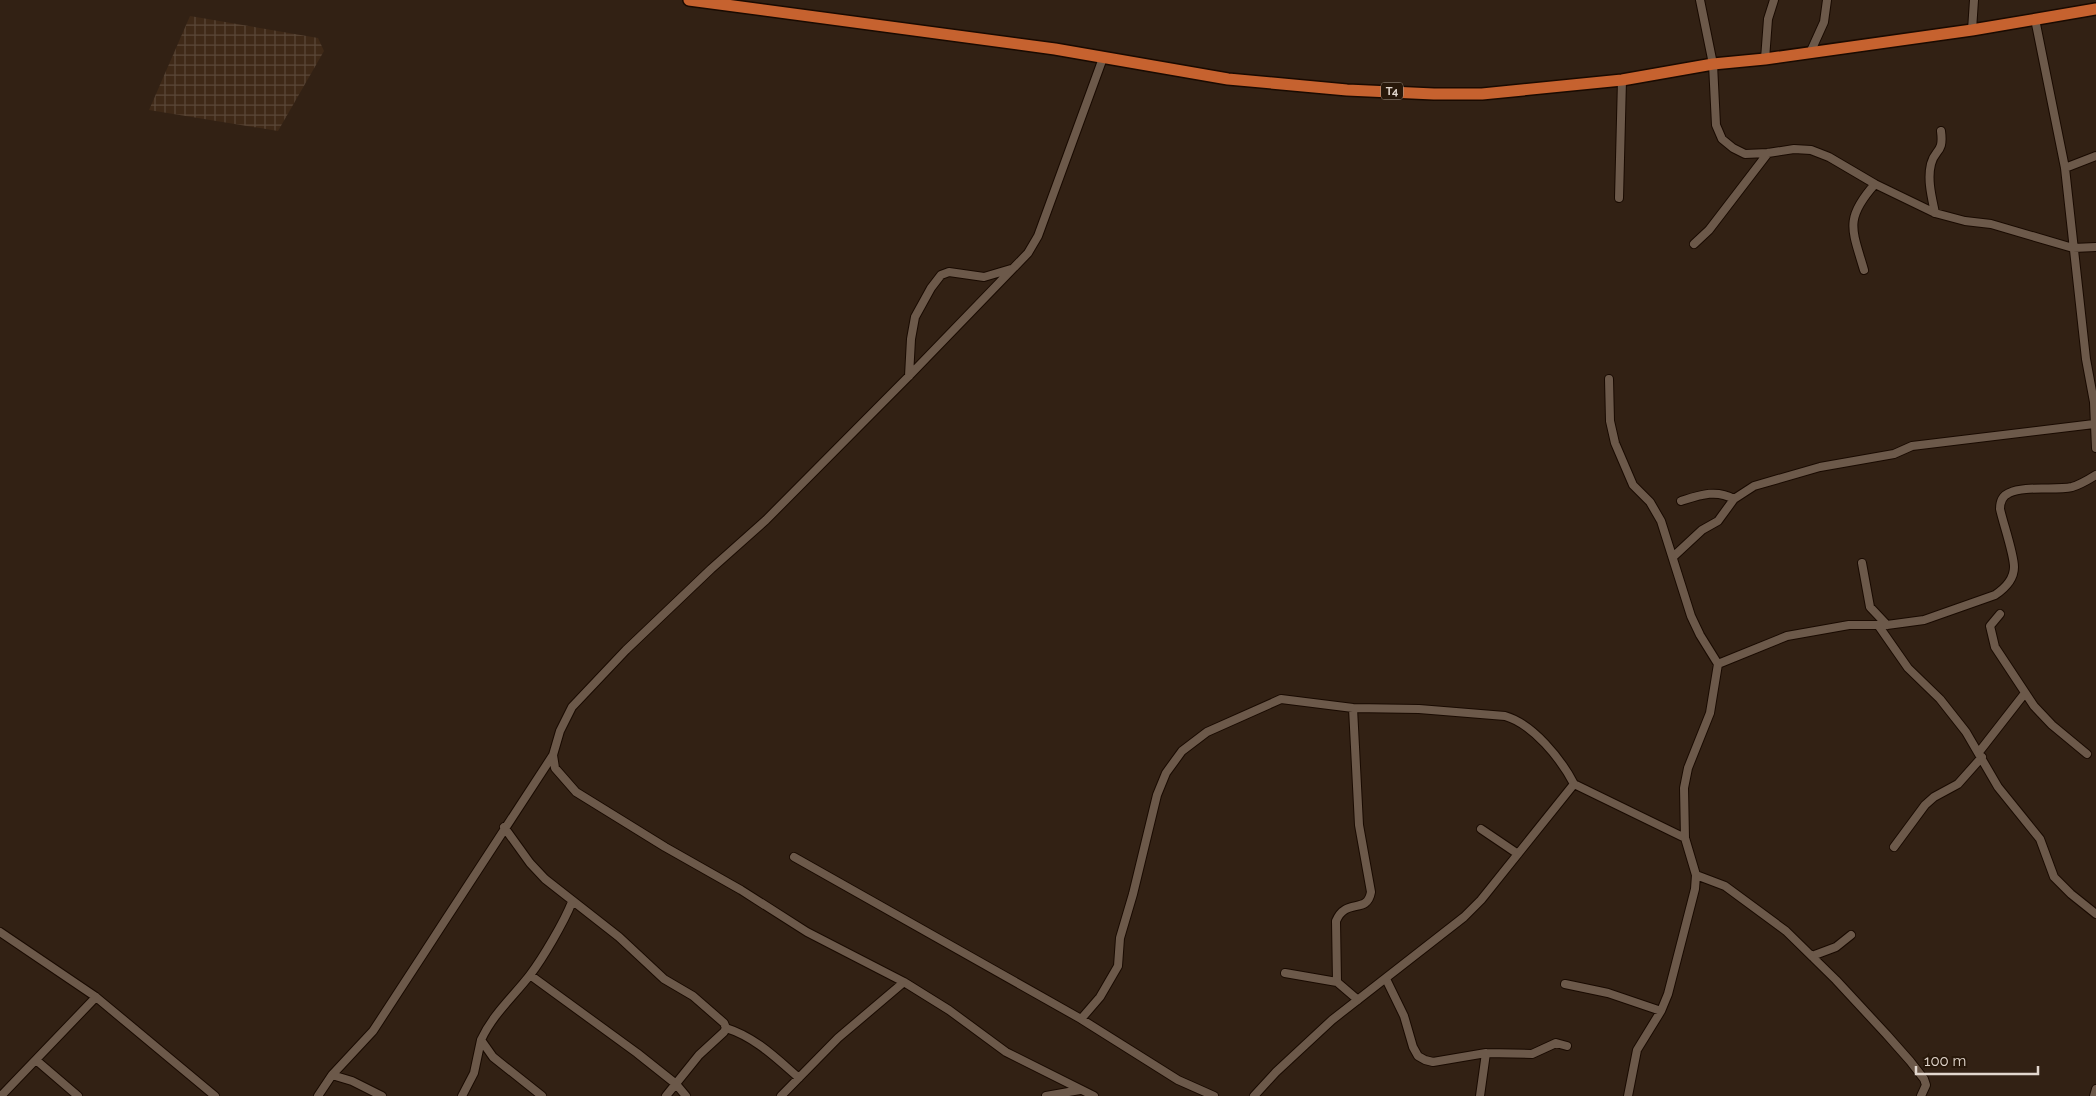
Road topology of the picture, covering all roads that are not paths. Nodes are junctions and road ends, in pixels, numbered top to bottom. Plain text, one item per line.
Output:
1 (688, 0) edge
2 (1700, 0) edge
3 (1774, 0) edge
4 (1827, 0) edge
5 (1974, 0) edge
6 (2096, 9) edge
7 (2035, 19) junction
8 (1972, 30) junction
9 (1810, 53) junction
10 (1103, 58) junction
11 (1765, 59) junction
12 (1712, 64) junction
13 (1622, 80) junction
14 (1941, 131) dead end
15 (1768, 153) junction
16 (2096, 156) edge
17 (2065, 168) junction
18 (1874, 184) junction
19 (1619, 198) dead end
20 (1935, 213) junction
21 (1694, 244) dead end
22 (2096, 247) edge
23 (2073, 248) junction
24 (1013, 269) junction
25 (1864, 270) dead end
26 (910, 376) junction
27 (1609, 379) dead end
28 (2094, 384) edge
29 (2094, 424) junction
30 (2096, 448) edge
31 (2096, 475) edge
32 (1734, 499) junction
33 (1681, 501) dead end
34 (1674, 556) junction
35 (1862, 563) dead end
36 (2000, 614) dead end
37 (1878, 625) junction
38 (1887, 625) junction
39 (1718, 664) junction
40 (2026, 692) junction
41 (1353, 708) junction
42 (1981, 754) junction
43 (2087, 754) dead end
44 (553, 756) junction
45 (1574, 784) junction
46 (504, 827) junction
47 (1481, 829) dead end
48 (1685, 838) junction
49 (1894, 847) dead end
50 (1518, 854) junction
51 (794, 857) dead end
52 (1696, 875) junction
53 (572, 902) junction
54 (2096, 914) edge
55 (0, 932) edge
56 (1851, 935) dead end
57 (1812, 956) junction
58 (1285, 974) dead end
59 (530, 975) junction
60 (1386, 978) junction
61 (904, 982) junction
62 (1337, 982) junction
63 (1565, 984) dead end
64 (96, 997) junction
65 (1358, 1000) junction
66 (1661, 1011) junction
67 (1081, 1019) junction
68 (726, 1028) junction
69 (481, 1040) junction
70 (1566, 1046) dead end
71 (1486, 1053) junction
72 (1472, 1054) junction
73 (36, 1060) junction
74 (1483, 1070) junction
75 (332, 1075) junction
76 (799, 1078) junction
77 (676, 1084) junction
78 (2096, 1089) edge
79 (1080, 1090) junction
80 (1, 1096) edge
81 (78, 1096) edge
82 (215, 1096) edge
83 (318, 1096) edge
84 (382, 1096) edge
85 (462, 1096) edge
86 (542, 1096) edge
87 (666, 1096) edge
88 (686, 1096) edge
89 (781, 1096) edge
90 (1046, 1096) edge
91 (1094, 1096) edge
92 (1214, 1096) edge
93 (1254, 1096) edge
94 (1480, 1096) edge
95 (1628, 1096) edge
96 (1921, 1096) edge
97 (2094, 1096) edge

1 - 10 highway, T4
2 - 12 street
3 - 11 street
4 - 9 street
5 - 8 street
6 - 7 highway, T4
7 - 8 highway, T4
7 - 17 street
8 - 9 highway, T4
9 - 11 highway, T4
10 - 13 highway, T4
10 - 24 street
11 - 12 highway, T4
12 - 13 highway, T4
12 - 15 street
13 - 19 street
14 - 20 street
15 - 18 street
15 - 21 street
16 - 17 street
17 - 23 street
18 - 20 street
18 - 25 street
20 - 23 street
22 - 23 street
23 - 28 street
24 - 26 street
24 - 26 street
26 - 44 street
27 - 34 street
28 - 29 street
29 - 30 street
29 - 32 street
31 - 38 street
32 - 33 street
32 - 34 street
34 - 39 street
35 - 38 street
36 - 40 street
37 - 38 street
37 - 39 street
37 - 42 street
39 - 48 street
40 - 42 street
40 - 43 street
41 - 45 street
41 - 62 street
41 - 67 street
42 - 49 street
42 - 54 street
44 - 46 street
44 - 61 street
45 - 48 street
45 - 50 street
46 - 53 street
46 - 75 street
47 - 50 street
48 - 52 street
50 - 60 street
51 - 67 street
52 - 57 street
52 - 66 street
53 - 59 street
53 - 68 street
55 - 64 street
56 - 57 street
57 - 96 street
58 - 62 street
59 - 69 street
59 - 77 street
60 - 65 street
60 - 72 street
61 - 76 street
61 - 79 street
62 - 65 street
63 - 66 street
64 - 73 street
64 - 82 street
65 - 93 street
66 - 95 street
67 - 92 street
68 - 76 street
68 - 77 street
69 - 85 street
69 - 86 street
70 - 71 street
71 - 72 street
71 - 74 street
72 - 74 street
73 - 80 street
73 - 81 street
74 - 94 street
75 - 83 street
75 - 84 street
76 - 89 street
77 - 87 street
77 - 88 street
78 - 97 street
79 - 90 street
79 - 91 street

